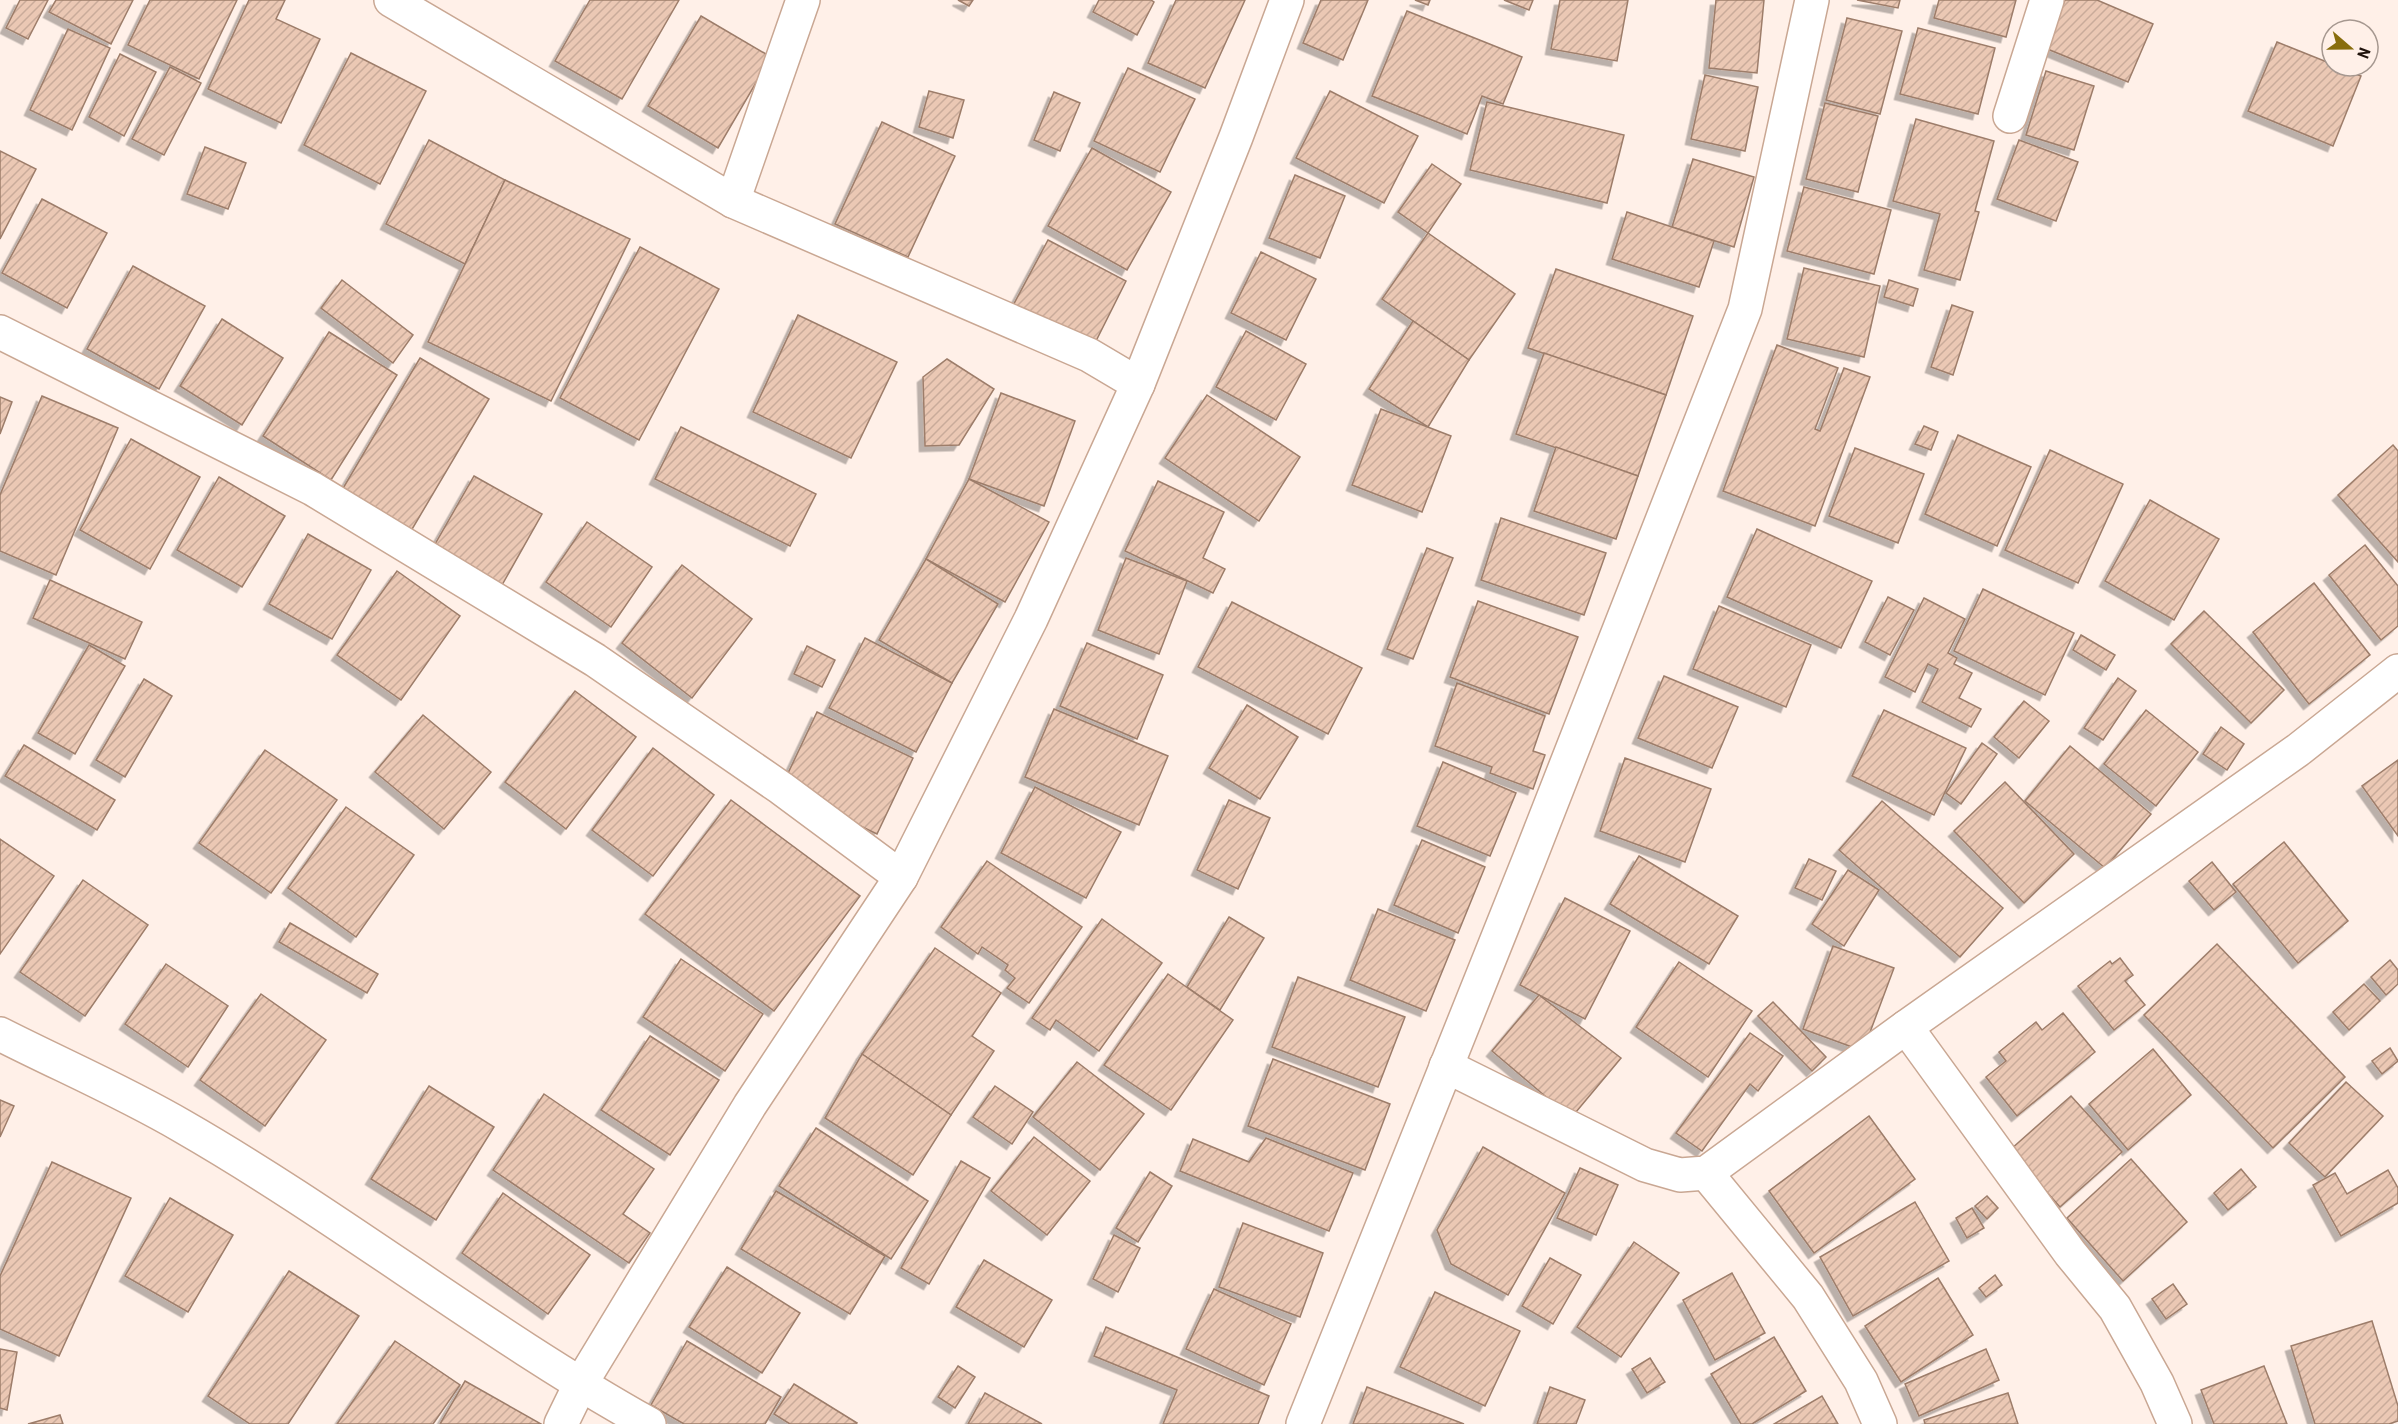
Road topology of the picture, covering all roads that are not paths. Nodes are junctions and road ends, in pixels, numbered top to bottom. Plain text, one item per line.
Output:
1 (391, 0) edge
2 (803, 0) edge
3 (1287, 0) edge
4 (1812, 0) edge
5 (2047, 0) edge
6 (2010, 116) dead end
7 (733, 201) junction
8 (0, 332) edge
9 (1138, 384) junction
10 (2398, 671) edge
11 (902, 877) junction
12 (1906, 1027) junction
13 (0, 1034) edge
14 (1446, 1066) junction
15 (1707, 1173) junction
16 (580, 1385) junction
17 (561, 1424) edge
18 (649, 1424) edge
19 (1303, 1424) edge
20 (1880, 1424) edge
21 (2175, 1424) edge

1 - 7 street
2 - 7 street
3 - 9 street
4 - 14 street
5 - 6 street
7 - 9 street
8 - 11 street
9 - 11 street
10 - 12 street
11 - 16 street
12 - 15 street
12 - 21 street
13 - 16 street
14 - 15 street
14 - 19 street
15 - 20 street
16 - 17 street
16 - 18 street

